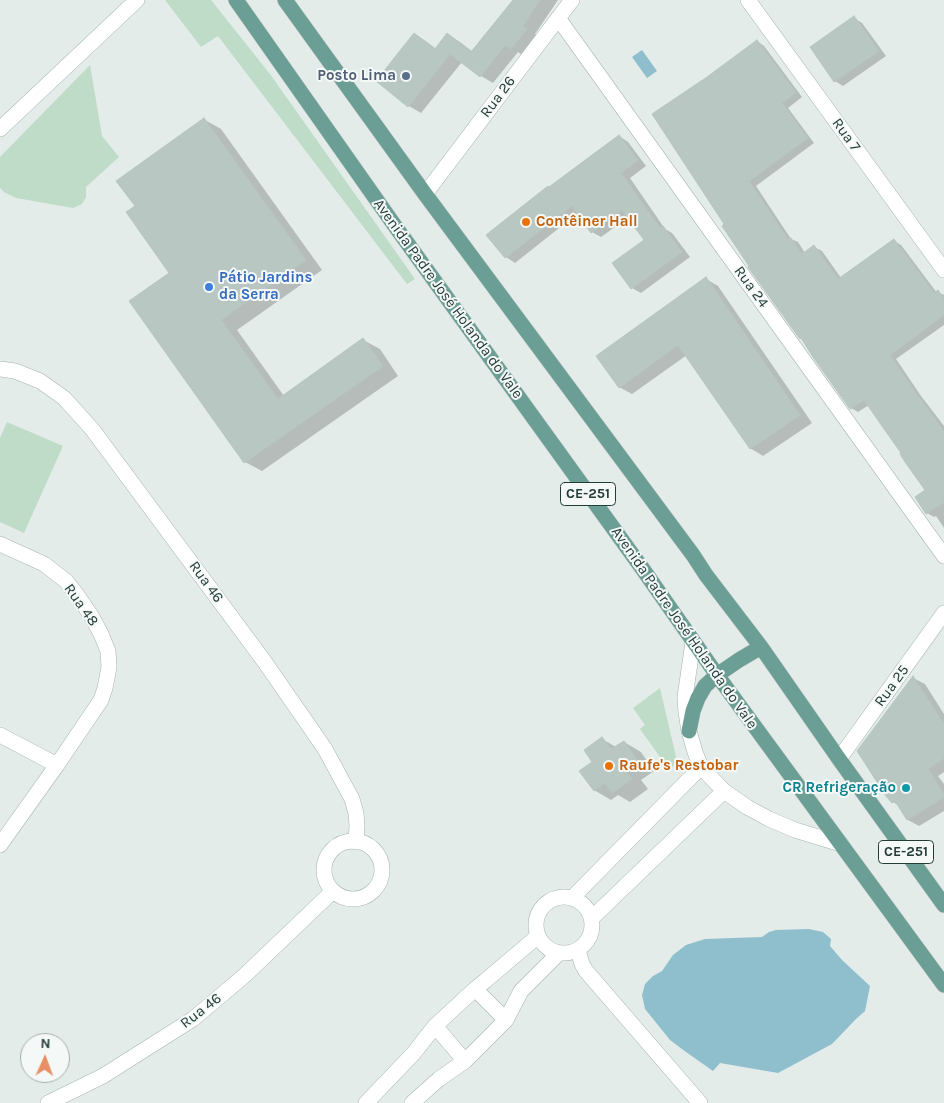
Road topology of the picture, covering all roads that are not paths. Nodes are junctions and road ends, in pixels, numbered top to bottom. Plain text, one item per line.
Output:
1 (137, 0) edge
2 (236, 0) edge
3 (572, 0) edge
4 (748, 0) edge
5 (290, 2) edge
6 (558, 18) junction
7 (0, 129) edge
8 (425, 194) junction
9 (944, 270) edge
10 (0, 369) edge
11 (0, 544) edge
12 (944, 556) edge
13 (944, 613) edge
14 (694, 642) junction
15 (761, 647) junction
16 (716, 675) junction
17 (689, 731) junction
18 (0, 735) edge
19 (839, 759) junction
20 (57, 766) junction
21 (701, 767) junction
22 (724, 791) junction
23 (356, 842) junction
24 (841, 844) junction
25 (0, 845) edge
26 (333, 891) junction
27 (572, 898) junction
28 (944, 904) edge
29 (592, 918) junction
30 (538, 936) junction
31 (578, 950) junction
32 (559, 953) junction
33 (944, 985) edge
34 (475, 989) junction
35 (506, 1020) junction
36 (435, 1026) junction
37 (465, 1061) junction
38 (48, 1103) edge
39 (366, 1103) edge
40 (412, 1103) edge
41 (700, 1103) edge

1 - 7 street
2 - 14 main road, Avenida Padre José Holanda do Vale / CE-251
3 - 6 street, Rua 26
4 - 9 street, Rua 7
5 - 8 main road, CE-251
6 - 8 street, Rua 26
6 - 12 street, Rua 24
8 - 15 main road, CE-251
10 - 23 street, Rua 46
11 - 20 street, Rua 48
13 - 19 street, Rua 25
14 - 16 main road, Avenida Padre José Holanda do Vale / CE-251
14 - 17 street
15 - 16 main road
15 - 19 main road, CE-251
16 - 17 main road
16 - 24 main road, Avenida Padre José Holanda do Vale / CE-251
17 - 21 street
18 - 20 street
19 - 28 main road, CE-251
20 - 25 street, Rua 48
21 - 22 street
21 - 27 street
22 - 24 street
22 - 29 street
23 - 26 street
23 - 26 street
24 - 33 main road, Avenida Padre José Holanda do Vale / CE-251
26 - 38 street, Rua 46
27 - 29 street
27 - 30 street
29 - 31 street
30 - 32 street
30 - 34 street
31 - 32 street
31 - 41 street
32 - 35 street
34 - 35 street
34 - 36 street
35 - 37 street
36 - 37 street
36 - 39 street
37 - 40 street

